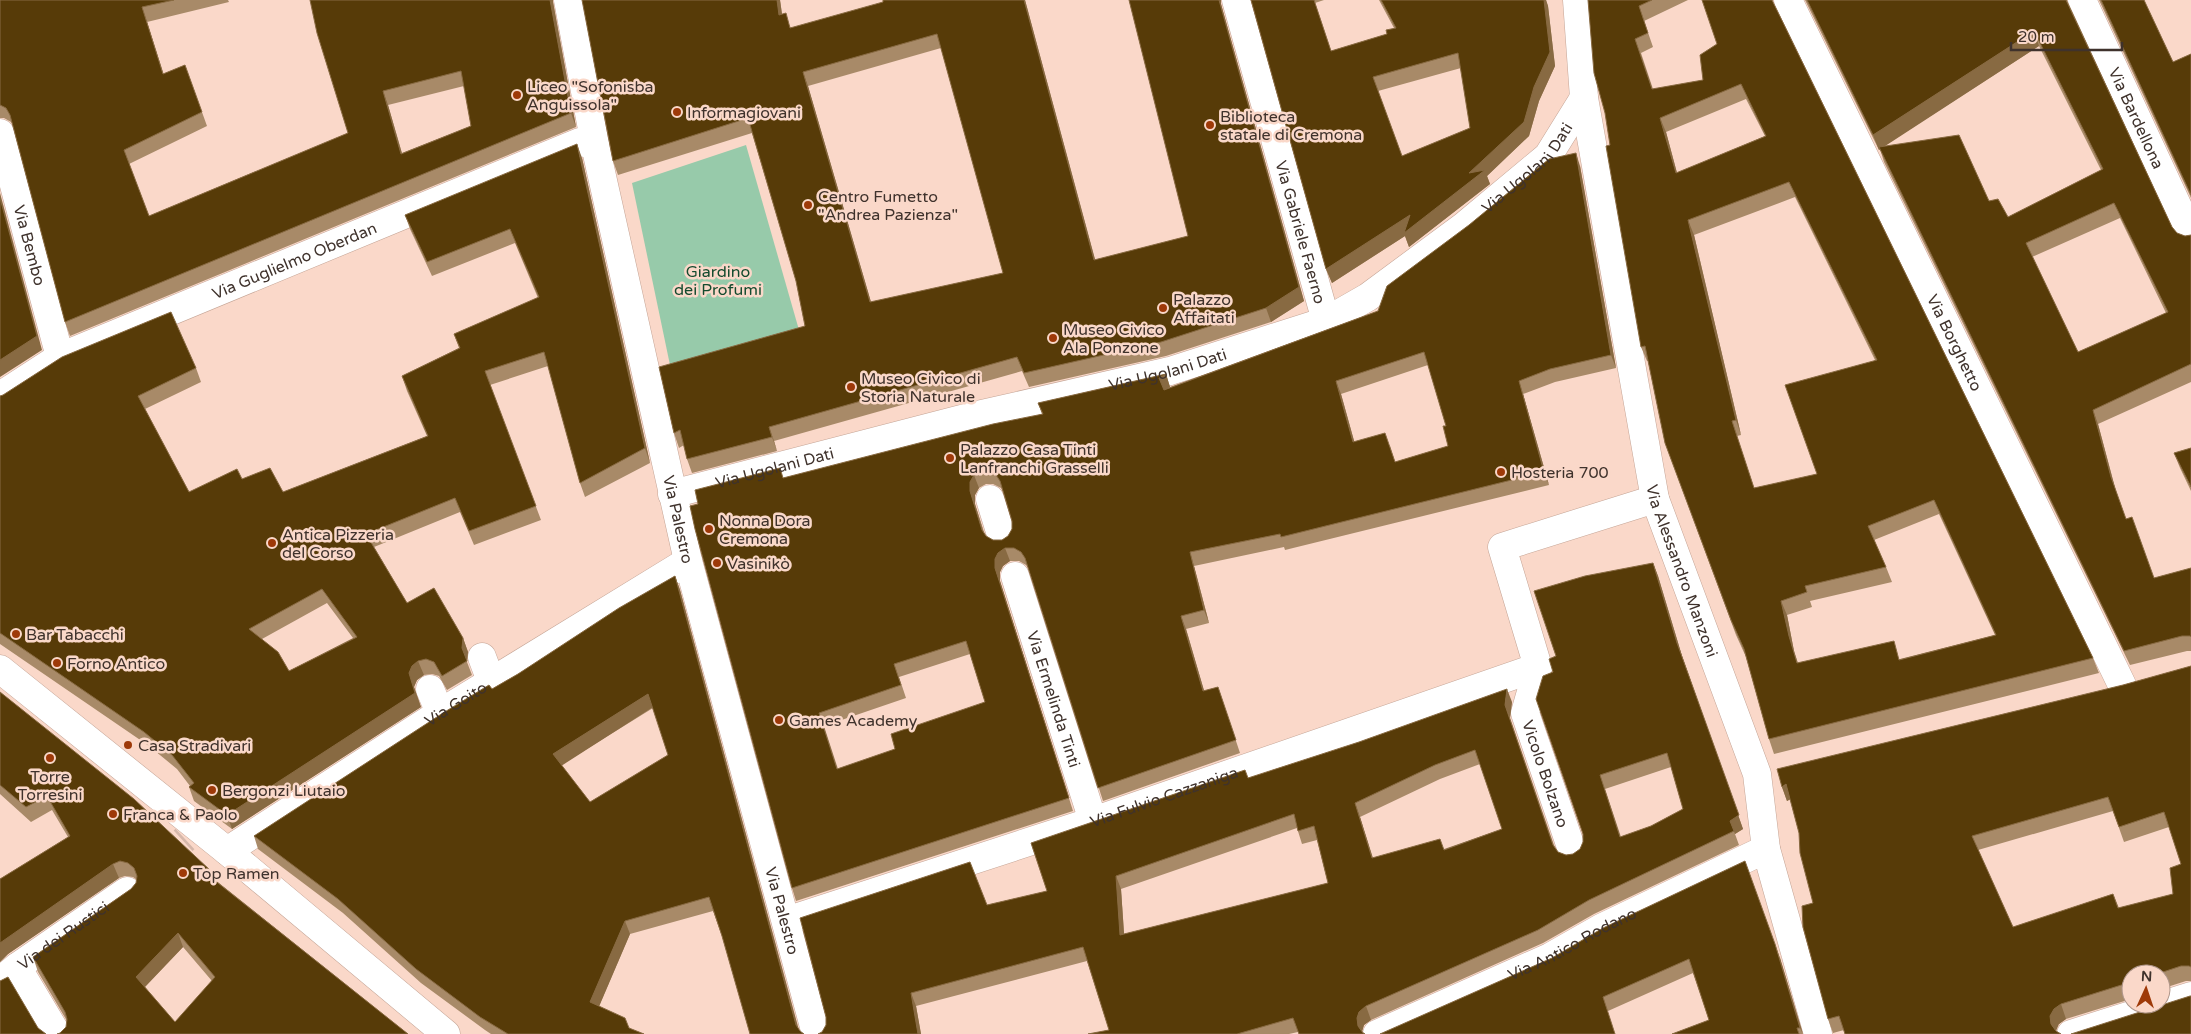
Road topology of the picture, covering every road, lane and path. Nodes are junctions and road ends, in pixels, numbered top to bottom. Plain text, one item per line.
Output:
1 (568, 0) edge
2 (1236, 0) edge
3 (1577, 0) edge
4 (1788, 0) edge
5 (2082, 0) edge
6 (1584, 98) junction
7 (0, 132) edge
8 (595, 145) junction
9 (2191, 235) edge
10 (1326, 320) junction
11 (60, 357) junction
12 (0, 396) edge
13 (672, 494) junction
14 (990, 499) dead end
15 (1655, 500) junction
16 (1002, 538) edge
17 (688, 561) junction
18 (1015, 576) dead end
19 (6, 662) edge
20 (1538, 667) junction
21 (2148, 678) edge
22 (2122, 685) junction
23 (2093, 692) edge
24 (1786, 767) edge
25 (1757, 774) junction
26 (1093, 821) junction
27 (1766, 849) junction
28 (227, 851) junction
29 (1573, 853) edge
30 (127, 892) edge
31 (786, 921) junction
32 (9, 974) edge
33 (2191, 996) edge
34 (57, 1034) edge
35 (446, 1034) edge
36 (816, 1034) edge
37 (1377, 1034) edge
38 (1818, 1034) edge
39 (2071, 1034) edge

1 - 8 street, Via Palestro
2 - 10 street, Via Gabriele Faerno
3 - 6 street, Via Alessandro Manzoni
4 - 22 street, Via Borghetto
5 - 9 street, Via Bardellona
6 - 10 street, Via Ugolani Dati
6 - 15 street, Via Alessandro Manzoni
7 - 11 street, Via Bembo
8 - 11 street, Via Guglielmo Oberdan
8 - 13 street, Via Palestro
10 - 13 street, Via Ugolani Dati
11 - 12 street, Via Guglielmo Oberdan
13 - 17 street, Via Palestro
14 - 16 street
15 - 20 street
15 - 25 street, Via Alessandro Manzoni
17 - 28 street, Via Goito
17 - 31 street, Via Palestro
18 - 26 street, Via Ermelinda Tinti
19 - 28 street
20 - 26 street, Via Fulvio Cazzaniga
20 - 29 street, Vicolo Bolzano
21 - 22 street
22 - 23 street
24 - 25 street
25 - 27 street, Via Alessandro Manzoni
26 - 31 street, Via Fulvio Cazzaniga
27 - 37 street, Via Antico Rodano
27 - 38 street, Via Alessandro Manzoni
28 - 35 street
30 - 32 street, Via dei Rustici
31 - 36 street, Via Palestro
32 - 34 street
33 - 39 street

